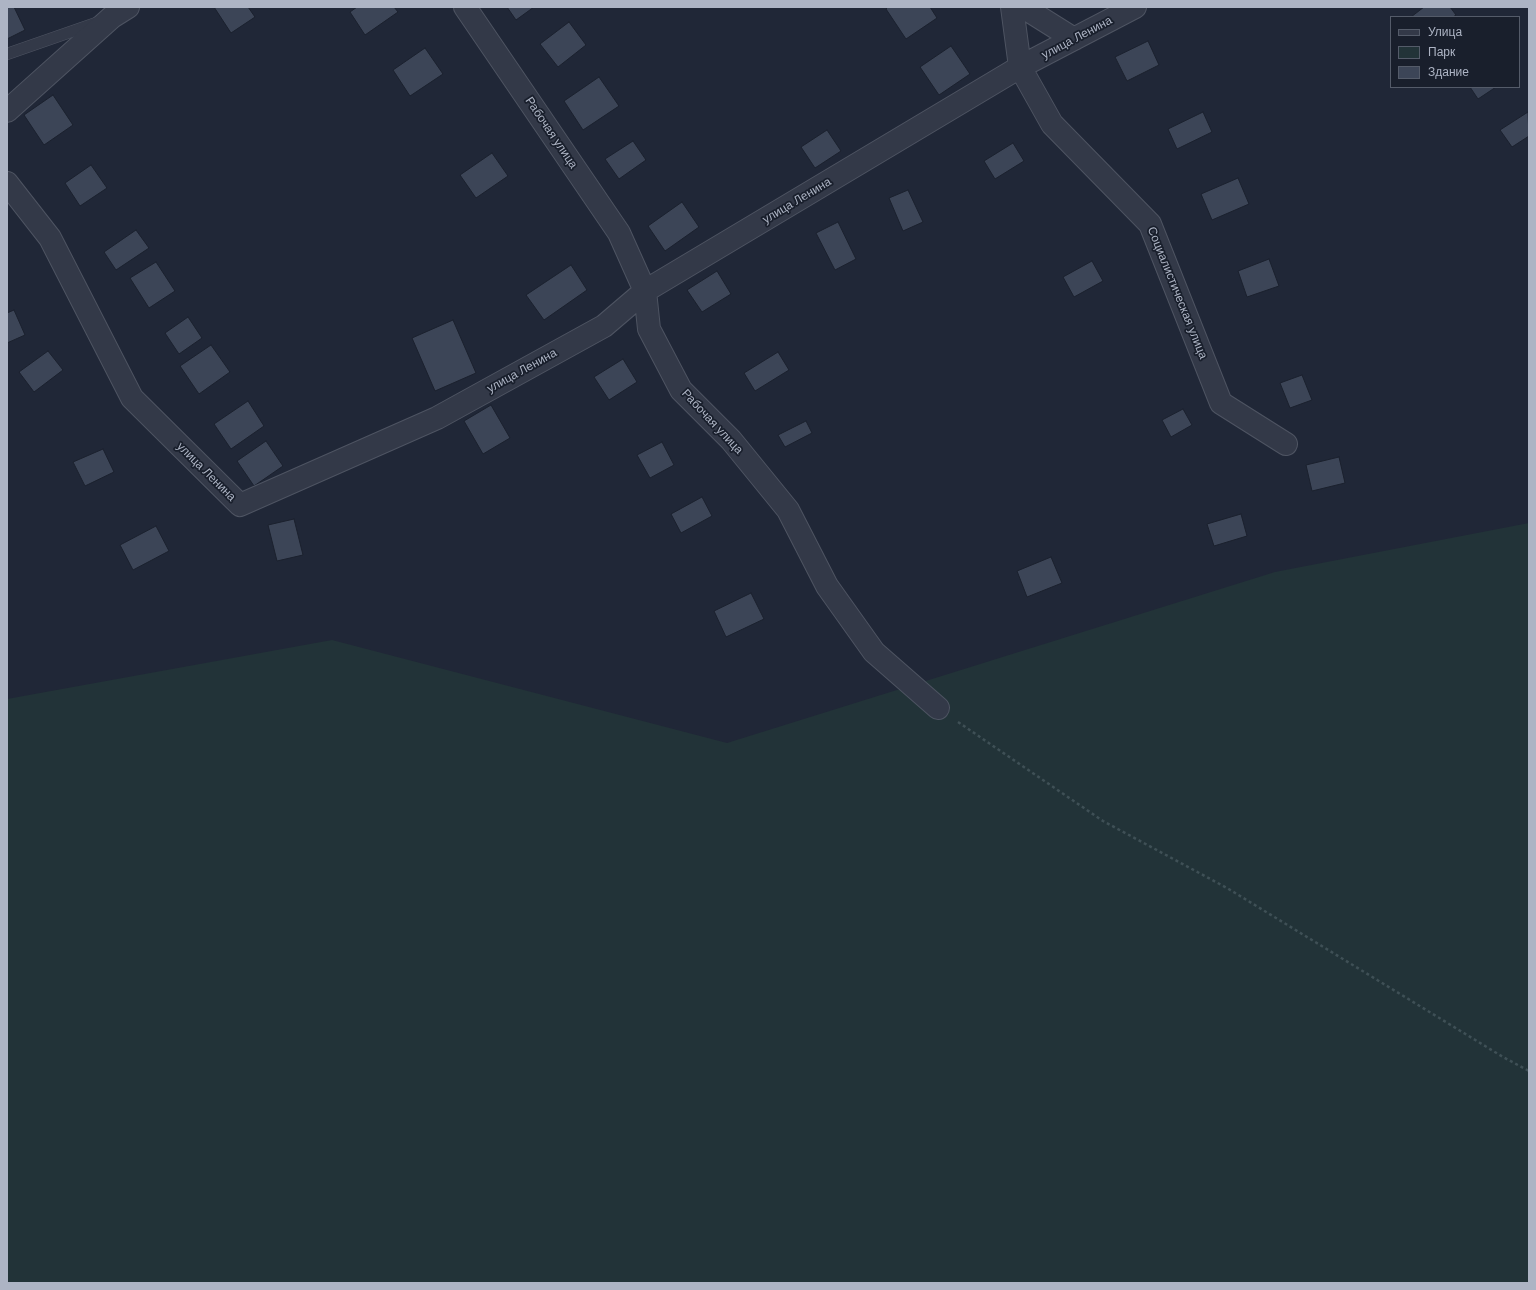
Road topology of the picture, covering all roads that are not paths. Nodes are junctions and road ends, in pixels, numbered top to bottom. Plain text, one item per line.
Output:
1 (465, 7) edge
2 (1012, 7) edge
3 (1023, 7) edge
4 (1136, 7) edge
5 (120, 12) edge
6 (1074, 39) junction
7 (7, 54) edge
8 (1020, 67) junction
9 (7, 111) edge
10 (7, 183) edge
11 (645, 291) junction
12 (1286, 444) dead end
13 (938, 708) road end

1 - 11 street, Рабочая улица
2 - 8 street, Социалистическая улица
3 - 6 street
4 - 6 street, улица Ленина
5 - 7 lane
5 - 9 street
6 - 8 street, улица Ленина
8 - 11 street, улица Ленина
8 - 12 street, Социалистическая улица
10 - 11 street, улица Ленина
11 - 13 street, Рабочая улица

